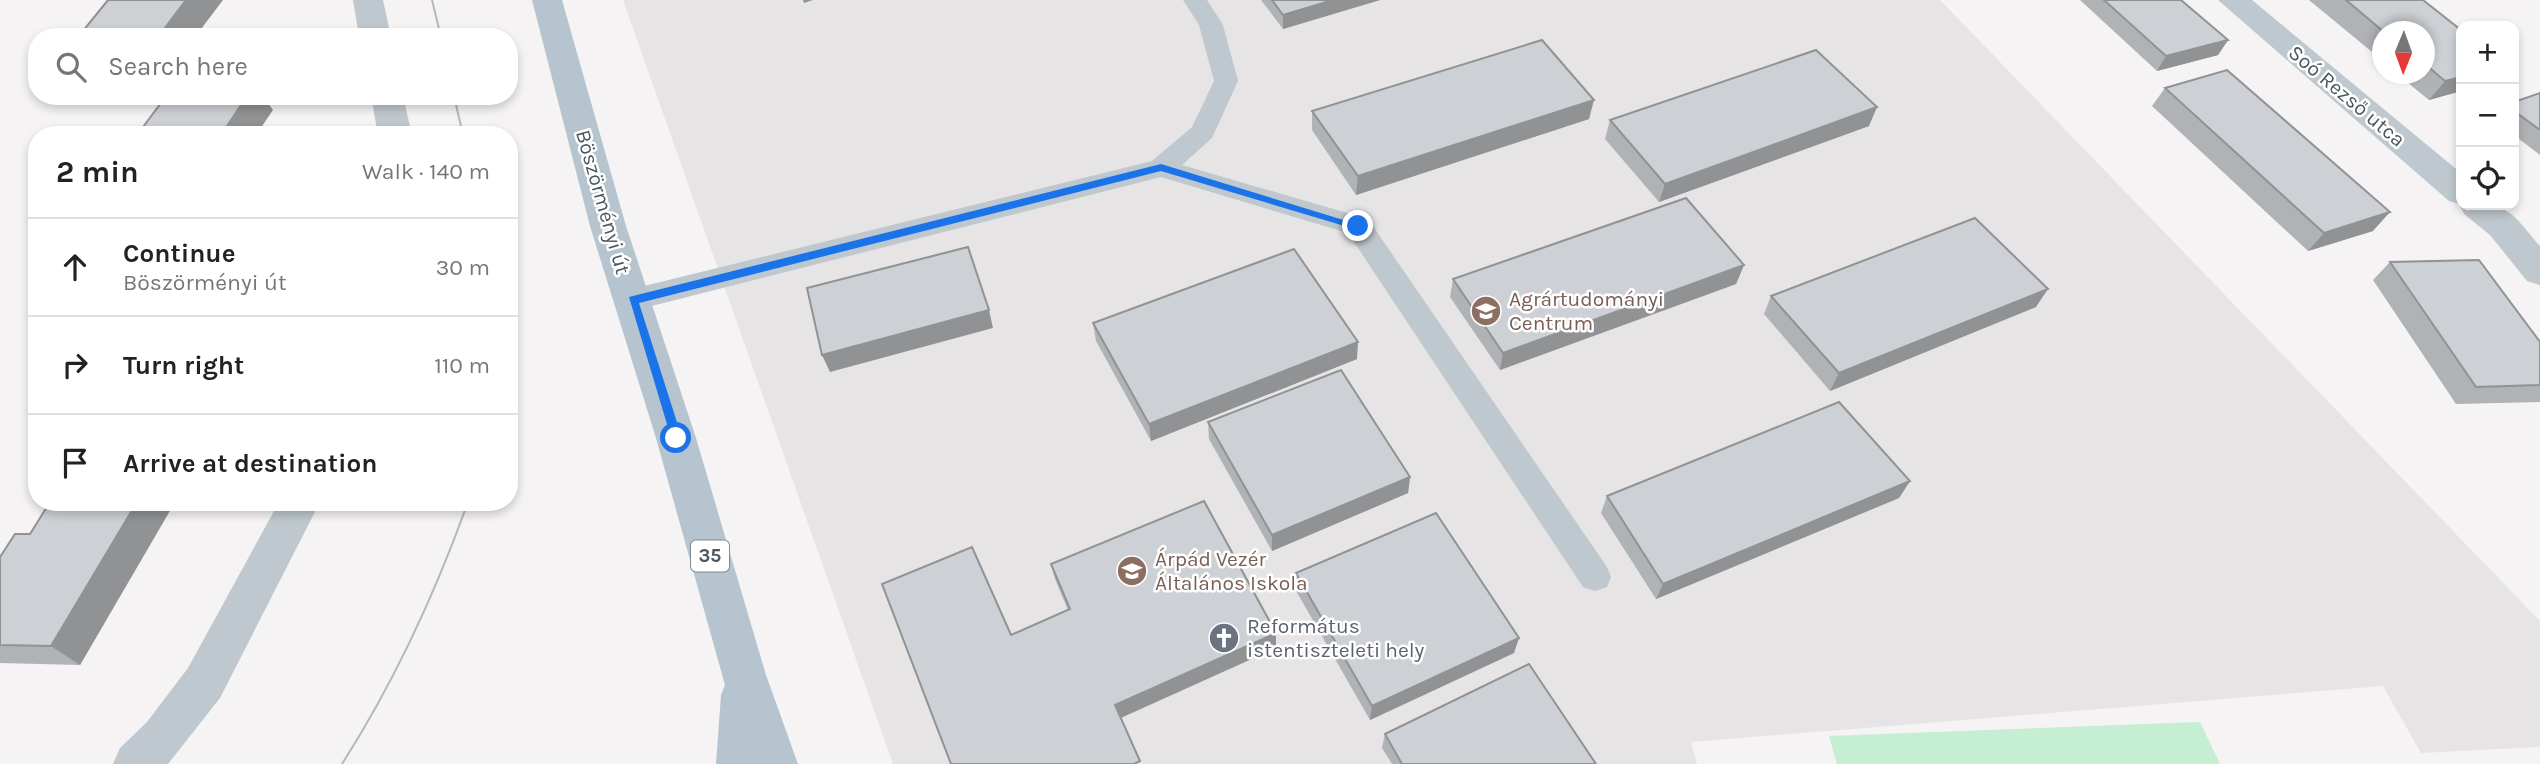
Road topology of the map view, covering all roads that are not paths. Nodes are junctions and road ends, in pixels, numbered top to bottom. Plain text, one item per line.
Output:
1 (368, 0) edge
2 (547, 0) edge
3 (1195, 0) edge
4 (2232, 0) edge
5 (373, 28) edge
6 (389, 105) edge
7 (393, 126) edge
8 (1161, 168) junction
9 (2456, 188) edge
10 (2482, 210) edge
11 (2540, 271) edge
12 (632, 300) junction
13 (295, 511) edge
14 (1595, 577) dead end
15 (744, 675) junction
16 (136, 764) edge
17 (739, 764) edge
18 (775, 764) edge

1 - 5 street
2 - 12 main road, Böszörményi út / 35
3 - 8 lane
4 - 9 street, Soó Rezső utca
6 - 7 street
8 - 12 lane
8 - 14 lane
10 - 11 street
12 - 15 main road, Böszörményi út / 35
13 - 16 street
15 - 17 main road
15 - 18 main road, Böszörményi út / 35

